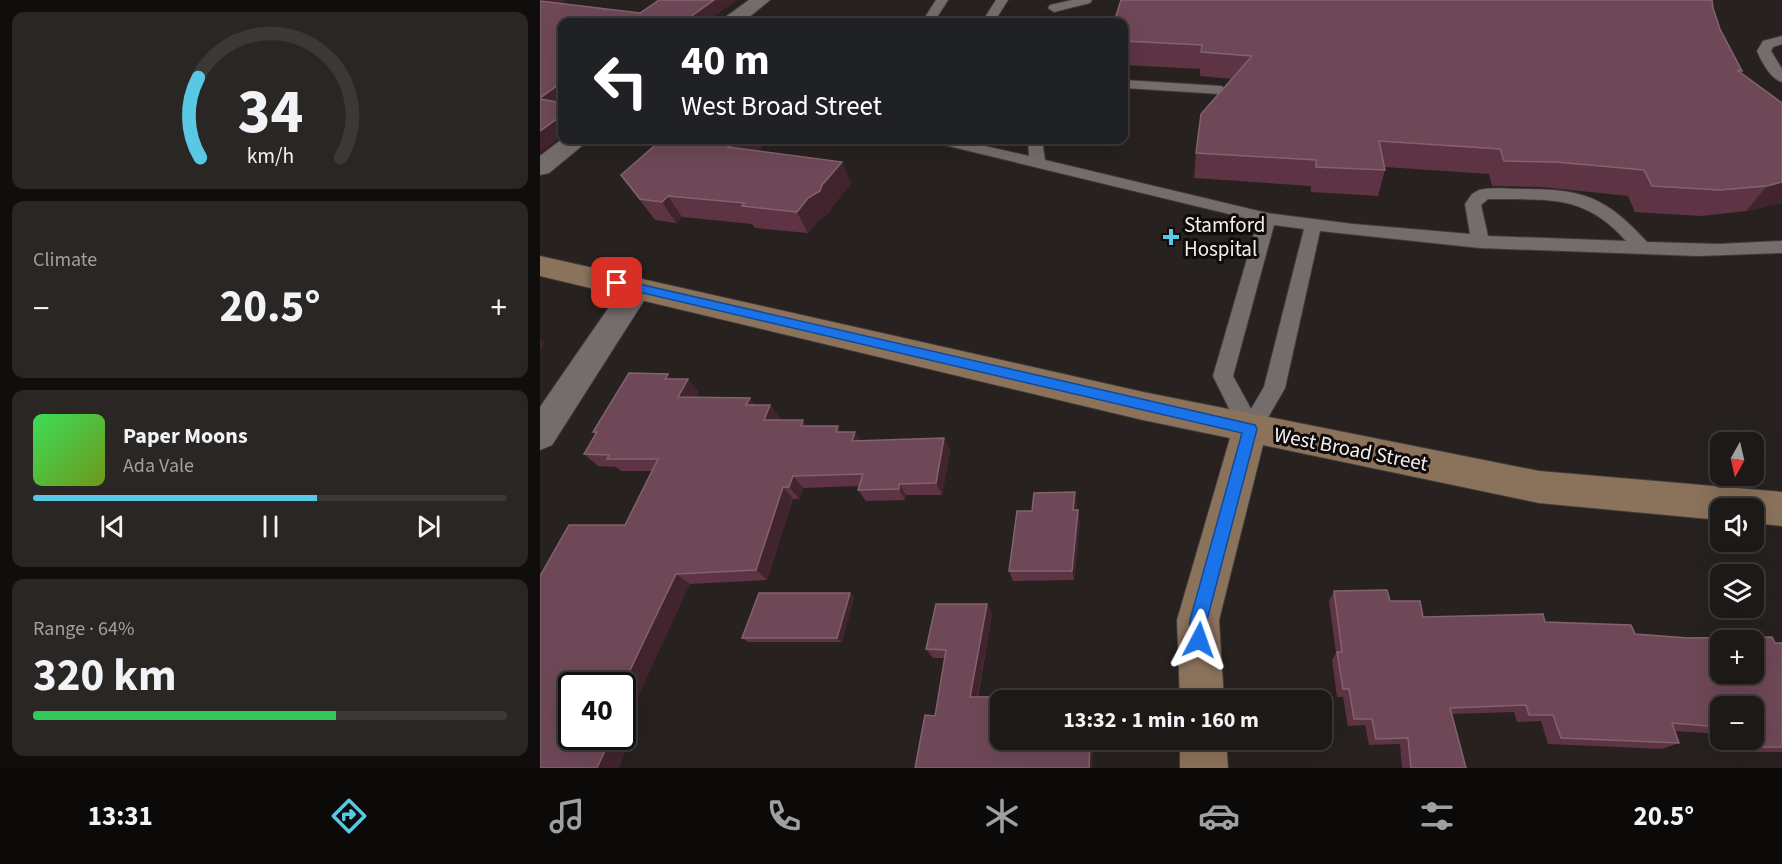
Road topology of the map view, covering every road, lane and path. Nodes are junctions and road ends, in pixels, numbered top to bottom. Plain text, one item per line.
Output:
1 (761, 0) edge
2 (942, 0) edge
3 (1002, 0) edge
4 (1086, 0) edge
5 (1056, 4) edge
6 (736, 18) edge
7 (931, 18) edge
8 (991, 18) edge
9 (1049, 18) edge
10 (1782, 39) edge
11 (1782, 78) edge
12 (1128, 84) edge
13 (1221, 90) edge
14 (572, 144) edge
15 (957, 144) edge
16 (1036, 144) edge
17 (1038, 164) junction
18 (540, 168) edge
19 (1268, 218) junction
20 (1313, 226) junction
21 (1480, 242) junction
22 (1782, 247) edge
23 (1642, 248) junction
24 (540, 266) edge
25 (637, 288) junction
26 (1250, 429) junction
27 (540, 435) edge
28 (1782, 509) edge
29 (1202, 690) edge
30 (1203, 750) edge
31 (1204, 768) edge

1 - 6 street
2 - 7 lane
3 - 8 lane
4 - 5 lane
5 - 9 lane
10 - 11 lane
12 - 13 lane
14 - 18 street
15 - 17 lane
16 - 17 lane
17 - 19 lane
19 - 20 lane
19 - 26 lane
20 - 21 lane
20 - 26 lane
21 - 23 lane
21 - 23 lane
22 - 23 lane
24 - 25 main road, West Broad Street
25 - 26 main road, West Broad Street
25 - 27 street
26 - 28 main road, West Broad Street
26 - 29 main road
30 - 31 main road

